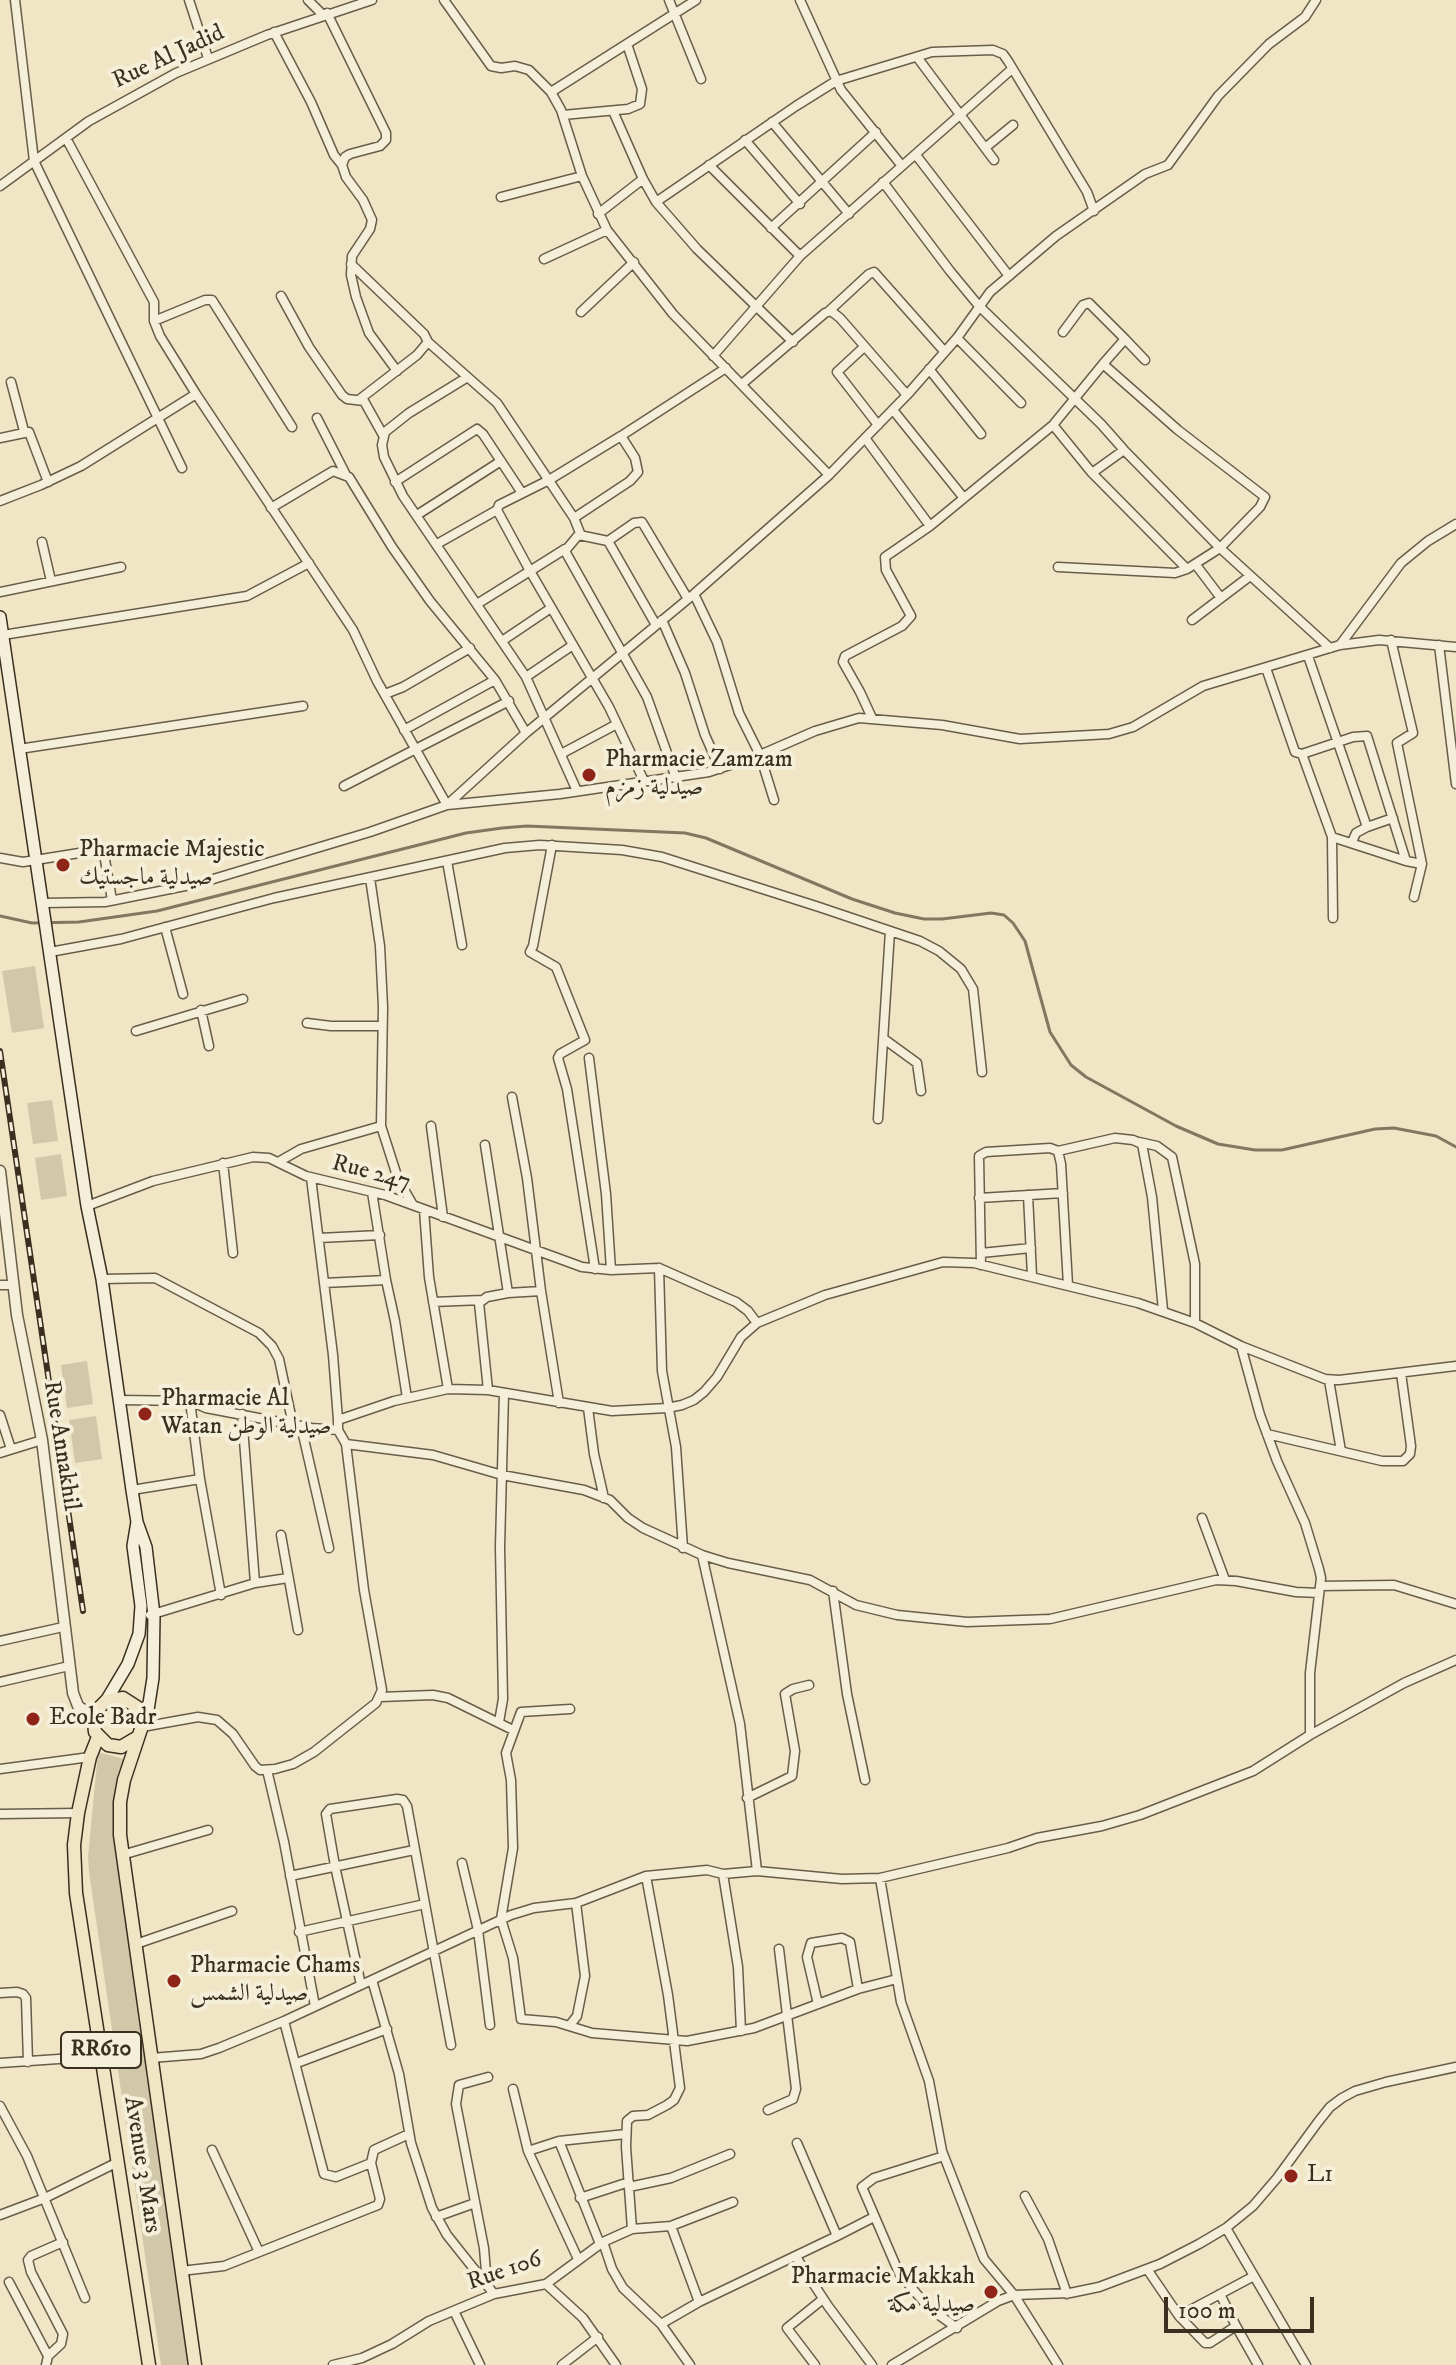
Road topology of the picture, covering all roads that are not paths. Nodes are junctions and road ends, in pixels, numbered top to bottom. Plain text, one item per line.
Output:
1 (15, 0) edge
2 (189, 0) edge
3 (308, 0) edge
4 (372, 0) edge
5 (444, 0) edge
6 (669, 0) edge
7 (696, 0) edge
8 (800, 0) edge
9 (1316, 0) edge
10 (325, 14) junction
11 (673, 15) junction
12 (274, 32) junction
13 (627, 44) junction
14 (917, 57) junction
15 (208, 58) junction
16 (1012, 69) junction
17 (701, 79) dead end
18 (836, 81) junction
19 (551, 92) junction
20 (613, 111) junction
21 (563, 115) junction
22 (960, 115) junction
23 (772, 122) junction
24 (1013, 125) dead end
25 (876, 132) junction
26 (66, 138) junction
27 (745, 140) junction
28 (985, 148) junction
29 (916, 155) junction
30 (994, 160) dead end
31 (34, 161) junction
32 (342, 165) junction
33 (709, 165) junction
34 (902, 166) junction
35 (582, 176) junction
36 (643, 179) junction
37 (821, 182) junction
38 (883, 182) junction
39 (0, 186) edge
40 (501, 197) dead end
41 (656, 202) junction
42 (800, 204) junction
43 (1094, 211) junction
44 (598, 214) junction
45 (849, 214) junction
46 (771, 228) junction
47 (607, 230) junction
48 (800, 256) junction
49 (544, 259) dead end
50 (634, 262) junction
51 (351, 263) junction
52 (1009, 276) junction
53 (281, 296) dead end
54 (755, 305) junction
55 (979, 306) junction
56 (829, 311) junction
57 (581, 312) dead end
58 (154, 321) junction
59 (1063, 332) dead end
60 (957, 338) junction
61 (1125, 339) junction
62 (428, 342) junction
63 (793, 342) junction
64 (864, 347) junction
65 (944, 351) junction
66 (713, 356) junction
67 (1145, 360) dead end
68 (1103, 364) junction
69 (726, 368) junction
70 (929, 369) junction
71 (397, 371) junction
72 (466, 378) junction
73 (11, 382) dead end
74 (742, 384) junction
75 (196, 394) junction
76 (907, 395) junction
77 (1075, 397) junction
78 (360, 399) junction
79 (1021, 403) dead end
80 (893, 410) junction
81 (157, 418) junction
82 (317, 418) dead end
83 (878, 425) junction
84 (1053, 425) junction
85 (292, 427) dead end
86 (24, 431) junction
87 (981, 434) dead end
88 (383, 435) junction
89 (621, 436) junction
90 (0, 438) edge
91 (865, 438) junction
92 (1124, 450) junction
93 (501, 461) junction
94 (182, 468) dead end
95 (1092, 473) junction
96 (345, 474) junction
97 (829, 475) junction
98 (549, 480) junction
99 (48, 482) junction
100 (395, 482) junction
101 (522, 493) junction
102 (963, 497) junction
103 (0, 501) edge
104 (271, 508) junction
105 (497, 510) junction
106 (417, 515) junction
107 (574, 518) junction
108 (1456, 524) edge
109 (930, 526) junction
110 (579, 535) junction
111 (608, 541) junction
112 (42, 542) dead end
113 (437, 544) junction
114 (1220, 548) junction
115 (565, 549) junction
116 (309, 563) junction
117 (121, 567) dead end
118 (1058, 567) dead end
119 (1192, 567) junction
120 (530, 571) junction
121 (1250, 576) junction
122 (51, 581) junction
123 (0, 592) edge
124 (691, 597) junction
125 (1221, 598) junction
126 (477, 604) junction
127 (551, 608) junction
128 (0, 617) edge
129 (1192, 620) dead end
130 (659, 622) junction
131 (3, 635) junction
132 (1391, 640) junction
133 (502, 641) junction
134 (573, 645) junction
135 (1439, 645) junction
136 (1335, 647) junction
137 (1456, 647) edge
138 (470, 648) junction
139 (623, 651) junction
140 (1308, 656) junction
141 (1266, 668) junction
142 (526, 677) junction
143 (592, 678) junction
144 (495, 680) junction
145 (385, 694) junction
146 (509, 701) junction
147 (303, 706) dead end
148 (545, 717) junction
149 (872, 718) junction
150 (617, 724) junction
151 (404, 730) junction
152 (526, 733) junction
153 (1338, 742) junction
154 (19, 749) junction
155 (415, 749) junction
156 (561, 754) junction
157 (1302, 754) junction
158 (760, 755) junction
159 (720, 769) junction
160 (676, 778) junction
161 (644, 781) junction
162 (1456, 784) edge
163 (344, 786) dead end
164 (577, 791) junction
165 (774, 800) dead end
166 (447, 805) junction
167 (1393, 818) junction
168 (1367, 827) junction
169 (1332, 837) junction
170 (1352, 842) junction
171 (552, 845) junction
172 (0, 858) edge
173 (36, 861) junction
174 (447, 861) junction
175 (1406, 861) junction
176 (1422, 864) junction
177 (370, 878) junction
178 (1414, 897) dead end
179 (112, 900) junction
180 (44, 908) junction
181 (1333, 918) dead end
182 (165, 927) junction
183 (890, 931) junction
184 (462, 945) dead end
185 (50, 952) junction
186 (183, 994) dead end
187 (243, 999) dead end
188 (201, 1010) junction
189 (307, 1023) dead end
190 (382, 1026) junction
191 (136, 1031) dead end
192 (884, 1039) junction
193 (209, 1046) dead end
194 (589, 1058) dead end
195 (982, 1072) dead end
196 (921, 1091) dead end
197 (512, 1097) dead end
198 (878, 1119) dead end
199 (381, 1126) junction
200 (431, 1126) dead end
201 (1138, 1142) junction
202 (485, 1145) dead end
203 (1058, 1151) junction
204 (280, 1161) junction
205 (223, 1163) junction
206 (0, 1171) edge
207 (311, 1178) junction
208 (372, 1192) junction
209 (1063, 1193) junction
210 (1028, 1195) junction
211 (979, 1198) junction
212 (413, 1205) junction
213 (87, 1206) junction
214 (424, 1210) junction
215 (443, 1217) junction
216 (380, 1235) junction
217 (501, 1237) junction
218 (319, 1238) junction
219 (1031, 1248) junction
220 (536, 1251) junction
221 (233, 1253) dead end
222 (981, 1253) junction
223 (981, 1265) junction
224 (659, 1268) junction
225 (595, 1269) junction
226 (611, 1270) junction
227 (1032, 1276) junction
228 (102, 1279) junction
229 (386, 1280) junction
230 (324, 1283) junction
231 (0, 1285) edge
232 (13, 1285) junction
233 (1068, 1285) junction
234 (541, 1291) junction
235 (508, 1293) junction
236 (482, 1300) junction
237 (433, 1302) junction
238 (1163, 1310) junction
239 (757, 1323) junction
240 (1195, 1323) junction
241 (1241, 1346) junction
242 (1456, 1366) edge
243 (1401, 1373) junction
244 (1329, 1380) junction
245 (448, 1389) junction
246 (488, 1390) junction
247 (504, 1393) junction
248 (407, 1398) junction
249 (120, 1400) junction
250 (190, 1401) junction
251 (559, 1403) junction
252 (588, 1408) junction
253 (667, 1408) junction
254 (242, 1414) junction
255 (0, 1415) edge
256 (338, 1420) junction
257 (297, 1426) junction
258 (338, 1430) junction
259 (1267, 1434) junction
260 (42, 1440) junction
261 (346, 1444) junction
262 (11, 1449) junction
263 (1341, 1451) junction
264 (0, 1453) edge
265 (502, 1475) junction
266 (200, 1479) junction
267 (132, 1490) junction
268 (604, 1498) junction
269 (1202, 1518) dead end
270 (137, 1522) junction
271 (281, 1535) dead end
272 (329, 1548) dead end
273 (683, 1548) junction
274 (702, 1555) junction
275 (288, 1578) junction
276 (1225, 1580) junction
277 (255, 1583) junction
278 (1319, 1590) junction
279 (833, 1591) junction
280 (221, 1595) junction
281 (1456, 1604) edge
282 (154, 1615) junction
283 (141, 1617) junction
284 (63, 1627) junction
285 (298, 1630) dead end
286 (0, 1641) edge
287 (1456, 1660) edge
288 (69, 1666) junction
289 (0, 1682) edge
290 (809, 1685) dead end
291 (380, 1697) junction
292 (106, 1701) junction
293 (570, 1709) dead end
294 (94, 1717) junction
295 (499, 1722) junction
296 (141, 1729) junction
297 (513, 1730) junction
298 (1310, 1735) junction
299 (98, 1737) junction
300 (90, 1757) junction
301 (0, 1769) edge
302 (267, 1770) junction
303 (865, 1780) dead end
304 (747, 1798) junction
305 (78, 1813) junction
306 (0, 1814) edge
307 (208, 1830) dead end
308 (414, 1850) junction
309 (122, 1855) junction
310 (462, 1863) dead end
311 (335, 1866) junction
312 (757, 1871) junction
313 (723, 1874) junction
314 (290, 1876) junction
315 (646, 1876) junction
316 (880, 1878) junction
317 (576, 1903) junction
318 (425, 1904) junction
319 (232, 1911) dead end
320 (501, 1919) junction
321 (346, 1920) junction
322 (478, 1930) junction
323 (299, 1932) junction
324 (136, 1944) junction
325 (779, 1949) dead end
326 (435, 1950) junction
327 (897, 1979) junction
328 (372, 1980) junction
329 (361, 1985) junction
330 (858, 1989) junction
331 (0, 1993) edge
332 (818, 2004) junction
333 (315, 2006) junction
334 (789, 2016) junction
335 (284, 2021) junction
336 (490, 2025) dead end
337 (570, 2025) junction
338 (387, 2029) junction
339 (741, 2031) junction
340 (674, 2041) junction
341 (451, 2045) dead end
342 (102, 2056) junction
343 (151, 2058) junction
344 (28, 2062) junction
345 (0, 2063) edge
346 (297, 2063) junction
347 (1456, 2067) edge
348 (488, 2077) dead end
349 (513, 2089) dead end
350 (0, 2106) edge
351 (768, 2110) dead end
352 (409, 2134) junction
353 (626, 2134) junction
354 (559, 2141) junction
355 (797, 2143) dead end
356 (212, 2150) dead end
357 (528, 2151) junction
358 (730, 2154) dead end
359 (944, 2156) junction
360 (118, 2162) junction
361 (371, 2163) junction
362 (629, 2185) junction
363 (1025, 2196) dead end
364 (45, 2198) junction
365 (580, 2198) junction
366 (733, 2202) dead end
367 (475, 2203) junction
368 (0, 2215) edge
369 (436, 2217) junction
370 (874, 2217) junction
371 (671, 2226) junction
372 (1226, 2228) junction
373 (632, 2229) junction
374 (837, 2236) junction
375 (63, 2242) junction
376 (602, 2243) junction
377 (259, 2252) junction
378 (796, 2257) junction
379 (578, 2259) junction
380 (1147, 2269) junction
381 (181, 2271) junction
382 (1254, 2276) junction
383 (9, 2282) dead end
384 (487, 2284) junction
385 (546, 2284) junction
386 (494, 2294) junction
387 (1067, 2294) junction
388 (1220, 2294) junction
389 (1014, 2295) junction
390 (85, 2298) dead end
391 (823, 2299) junction
392 (699, 2302) junction
393 (454, 2311) junction
394 (1179, 2316) junction
395 (661, 2324) junction
396 (1236, 2326) junction
397 (957, 2328) junction
398 (598, 2337) junction
399 (47, 2360) edge
400 (149, 2365) edge
401 (195, 2365) edge
402 (333, 2365) edge
403 (480, 2365) edge
404 (562, 2365) edge
405 (616, 2365) edge
406 (690, 2365) edge
407 (815, 2365) edge
408 (872, 2365) edge
409 (892, 2365) edge
410 (1058, 2365) edge
411 (1258, 2365) edge
412 (1306, 2365) edge

1 - 31 street
2 - 15 street
3 - 10 street
4 - 10 street, Rue Al Jadid
5 - 19 street
6 - 11 street
7 - 11 street
8 - 18 street
9 - 43 street
10 - 12 street, Rue Al Jadid
10 - 32 street
11 - 13 street
11 - 17 street
12 - 15 street, Rue Al Jadid
12 - 32 street
13 - 19 street
13 - 20 street
14 - 16 street
14 - 18 street
14 - 22 street
15 - 26 street, Rue Al Jadid
16 - 22 street
16 - 43 street
18 - 23 street
18 - 25 street
19 - 21 street
20 - 21 street
20 - 36 street
21 - 35 street
22 - 28 street
22 - 29 street
23 - 27 street
23 - 37 street
24 - 28 street
25 - 34 street
25 - 37 street
26 - 31 street, Rue Al Jadid
26 - 58 street
27 - 33 street
27 - 42 street
28 - 30 street
29 - 34 street
29 - 52 street
31 - 39 street, Rue Al Jadid
31 - 81 street
32 - 51 street
33 - 41 street
33 - 46 street
34 - 38 street
35 - 40 street
35 - 44 street
36 - 41 street
36 - 44 street
37 - 42 street
37 - 45 street
38 - 45 street
38 - 55 street
41 - 54 street
42 - 46 street
43 - 52 street
44 - 47 street
45 - 48 street
46 - 48 street
47 - 49 street
47 - 50 street
48 - 54 street
50 - 57 street
50 - 66 street
51 - 62 street
51 - 71 street
52 - 55 street
53 - 78 street
54 - 63 street
54 - 66 street
55 - 60 street
55 - 77 street
56 - 63 street
56 - 64 street
56 - 65 street
58 - 75 street
58 - 85 street
59 - 61 street
60 - 65 street
60 - 79 street
61 - 67 street
61 - 68 street
62 - 71 street
62 - 72 street
63 - 74 street
64 - 76 street
64 - 83 street
65 - 70 street
66 - 69 street
68 - 77 street
68 - 114 street
69 - 74 street
69 - 89 street
70 - 76 street
70 - 87 street
71 - 78 street
72 - 88 street
72 - 98 street
73 - 86 street
74 - 97 street
75 - 81 street
75 - 104 street
76 - 80 street
77 - 84 street
77 - 92 street
78 - 88 street
80 - 83 street
80 - 102 street
81 - 94 street
81 - 99 street
82 - 96 street
83 - 91 street
84 - 95 street
84 - 102 street
86 - 90 street
86 - 99 street
88 - 100 street
89 - 98 street
89 - 107 street
91 - 97 street
91 - 109 street
92 - 95 street
92 - 114 street
93 - 100 street
93 - 101 street
93 - 106 street
95 - 119 street
96 - 104 street
96 - 138 street
97 - 124 street
98 - 101 street
98 - 107 street
99 - 103 street
100 - 106 street
101 - 105 street
102 - 109 street
104 - 116 street
105 - 113 street
105 - 120 street
106 - 113 street
107 - 110 street
108 - 136 street
109 - 149 street
110 - 111 street
110 - 115 street
111 - 124 street
111 - 130 street
112 - 122 street
113 - 126 street
114 - 119 street
114 - 121 street
115 - 120 street
115 - 139 street
116 - 131 street
116 - 145 street
117 - 122 street
118 - 119 street
119 - 125 street
120 - 126 street
120 - 127 street
121 - 125 street
121 - 136 street
122 - 123 street
124 - 130 street
124 - 158 street
125 - 129 street
126 - 133 street
127 - 133 street
127 - 134 street
128 - 131 main road, RR610
130 - 139 street
130 - 159 street
131 - 154 main road, RR610
132 - 135 street
132 - 136 street
132 - 176 street
133 - 142 street
134 - 142 street
134 - 143 street
135 - 137 street
135 - 162 street
136 - 140 street
138 - 144 street
138 - 145 street
139 - 143 street
139 - 160 street
140 - 141 street
140 - 153 street
141 - 149 street
141 - 157 street
142 - 148 street
143 - 148 street
143 - 150 street
144 - 146 street
144 - 151 street
145 - 151 street
146 - 152 street
146 - 155 street
147 - 154 street
148 - 152 street
148 - 156 street
149 - 158 street
150 - 156 street
150 - 161 street
151 - 155 street
152 - 166 street
153 - 157 street
153 - 167 street
153 - 168 street
154 - 173 main road, RR610
155 - 163 street
155 - 166 street
156 - 164 street
157 - 169 street
158 - 159 street
158 - 165 street
159 - 160 street
160 - 161 street
161 - 164 street
164 - 166 street
166 - 179 street
167 - 168 street
167 - 175 street
168 - 170 street
169 - 170 street
169 - 181 street
170 - 175 street
171 - 174 street
171 - 183 street
171 - 225 street
172 - 173 street
173 - 179 street
173 - 180 main road, RR610
174 - 177 street
174 - 184 street
175 - 176 street
176 - 178 street
177 - 182 street
177 - 190 street
179 - 180 street
180 - 185 main road, RR610
182 - 185 street
182 - 186 street
183 - 192 street
183 - 195 street
185 - 213 main road, RR610
187 - 188 street
188 - 191 street
188 - 193 street
189 - 190 street
190 - 199 street
192 - 196 street
192 - 198 street
194 - 226 street
197 - 220 street
199 - 204 street
199 - 212 street
200 - 215 street
201 - 203 street
201 - 238 street
201 - 240 street
202 - 217 street
203 - 209 street
203 - 211 street
204 - 205 street, Rue 247
204 - 207 street, Rue 247
205 - 213 street, Rue 247
205 - 221 street
206 - 232 street, Rue Annakhil
207 - 208 street, Rue 247
207 - 218 street
208 - 212 street, Rue 247
208 - 216 street
209 - 210 street
209 - 233 street
210 - 211 street
210 - 219 street
211 - 222 street
212 - 214 street, Rue 247
213 - 228 main road, RR610
214 - 215 street, Rue 247
214 - 237 street
215 - 217 street, Rue 247
216 - 218 street
216 - 229 street
217 - 220 street, Rue 247
217 - 235 street
218 - 230 street
219 - 222 street
219 - 227 street
220 - 225 street, Rue 247
220 - 234 street
222 - 223 street
223 - 227 street
223 - 239 street
224 - 226 street, Rue 247
224 - 239 street, Rue 247
224 - 253 street
225 - 226 street, Rue 247
227 - 233 street
228 - 249 main road, RR610
228 - 257 street
229 - 230 street
229 - 248 street
230 - 256 street
231 - 232 street
232 - 260 street, Rue Annakhil
233 - 238 street
234 - 235 street
234 - 251 street
235 - 236 street
236 - 237 street
236 - 246 street
237 - 245 street
238 - 240 street
239 - 253 street
240 - 241 street
241 - 244 street
241 - 259 street
242 - 243 street
243 - 244 street
243 - 263 street
244 - 263 street
245 - 246 street
245 - 248 street
246 - 247 street
247 - 251 street
247 - 265 street
248 - 256 street
249 - 250 street
249 - 267 main road, RR610
250 - 254 street
250 - 266 street
251 - 252 street
252 - 253 street
252 - 268 street
253 - 273 street
254 - 257 street
254 - 277 street
255 - 262 street
256 - 258 street
257 - 258 street
257 - 272 street
258 - 261 street
259 - 263 street
259 - 278 street
260 - 262 street
260 - 284 street, Rue Annakhil
261 - 265 street
261 - 291 street
262 - 264 street
265 - 268 street
265 - 295 street
266 - 267 street
266 - 280 street
267 - 270 main road, RR610
268 - 273 street
269 - 276 street
270 - 282 main road, RR610
270 - 283 main road, RR610
271 - 275 street
273 - 274 street
274 - 279 street
274 - 304 street
275 - 277 street
275 - 285 street
276 - 278 street
276 - 279 street
277 - 280 street
278 - 281 street
278 - 298 street
279 - 303 street
280 - 282 street
282 - 283 street
282 - 296 main road, RR610
283 - 292 main road, RR610
284 - 286 street
284 - 288 street, Rue Annakhil
287 - 298 street
288 - 289 street
288 - 294 street, Rue Annakhil
290 - 304 street
291 - 295 street
291 - 302 street
292 - 294 main road, RR610
292 - 296 main road
293 - 297 street
294 - 299 main road
295 - 297 street
296 - 299 main road
296 - 302 street
296 - 309 main road, Avenue 3 Mars / RR610
297 - 320 street
298 - 316 street
299 - 300 main road, Avenue 3 Mars / RR610
300 - 301 street
300 - 305 main road, Avenue 3 Mars / RR610
302 - 314 street
304 - 312 street
305 - 306 street
305 - 342 main road, Avenue 3 Mars / RR610
307 - 309 street
308 - 311 street
308 - 311 street
308 - 318 street
309 - 324 main road, Avenue 3 Mars / RR610
310 - 322 street
311 - 314 street
311 - 321 street
312 - 313 street
312 - 316 street
313 - 315 street
313 - 339 street
314 - 323 street
315 - 317 street
315 - 340 street
316 - 327 street
317 - 320 street
317 - 337 street
318 - 321 street
318 - 326 street
319 - 324 street
320 - 322 street
320 - 337 street
321 - 323 street
321 - 329 street
322 - 326 street
322 - 336 street
323 - 333 street
324 - 343 main road, Avenue 3 Mars / RR610
325 - 334 street
326 - 328 street
326 - 341 street
327 - 330 street
327 - 359 street
328 - 329 street
328 - 338 street
329 - 333 street
330 - 332 street
330 - 332 street
331 - 344 street
332 - 334 street
333 - 335 street
334 - 339 street
334 - 351 street
335 - 343 street
335 - 346 street
337 - 340 street
338 - 346 street
338 - 352 street
339 - 340 street
340 - 353 street
342 - 344 street
342 - 360 main road, Avenue 3 Mars / RR610
343 - 381 main road, Avenue 3 Mars / RR610
344 - 345 street
346 - 361 street
347 - 372 street
348 - 367 street
349 - 357 street
350 - 364 street
352 - 361 street
352 - 369 street
353 - 354 street
353 - 362 street
354 - 357 street
354 - 365 street
355 - 374 street
356 - 377 street
357 - 379 street
358 - 362 street
359 - 370 street
359 - 389 street
360 - 364 street
360 - 400 main road, Avenue 3 Mars / RR610
361 - 377 street
362 - 365 street
362 - 373 street
363 - 387 street
364 - 368 street
364 - 375 street
365 - 376 street
366 - 371 street, Rue 106
367 - 369 street
367 - 384 street
369 - 384 street
370 - 374 street
370 - 397 street
371 - 373 street, Rue 106
371 - 392 street
372 - 380 street
372 - 382 street
373 - 376 street, Rue 106
374 - 378 street
375 - 390 street
375 - 399 street
376 - 379 street, Rue 106
376 - 395 street
377 - 381 street
378 - 391 street
378 - 392 street
379 - 385 street, Rue 106
380 - 387 street
380 - 394 street
381 - 401 main road, Avenue 3 Mars / RR610
382 - 388 street
382 - 412 street
383 - 399 street
384 - 386 street
385 - 386 street, Rue 106
385 - 398 street
386 - 393 street, Rue 106
387 - 389 street
388 - 394 street
388 - 396 street
389 - 397 street
389 - 410 street
391 - 407 street
391 - 408 street
392 - 395 street
393 - 402 street, Rue 106
393 - 403 street
394 - 396 street
395 - 406 street
396 - 411 street
397 - 409 street
398 - 404 street
398 - 405 street

